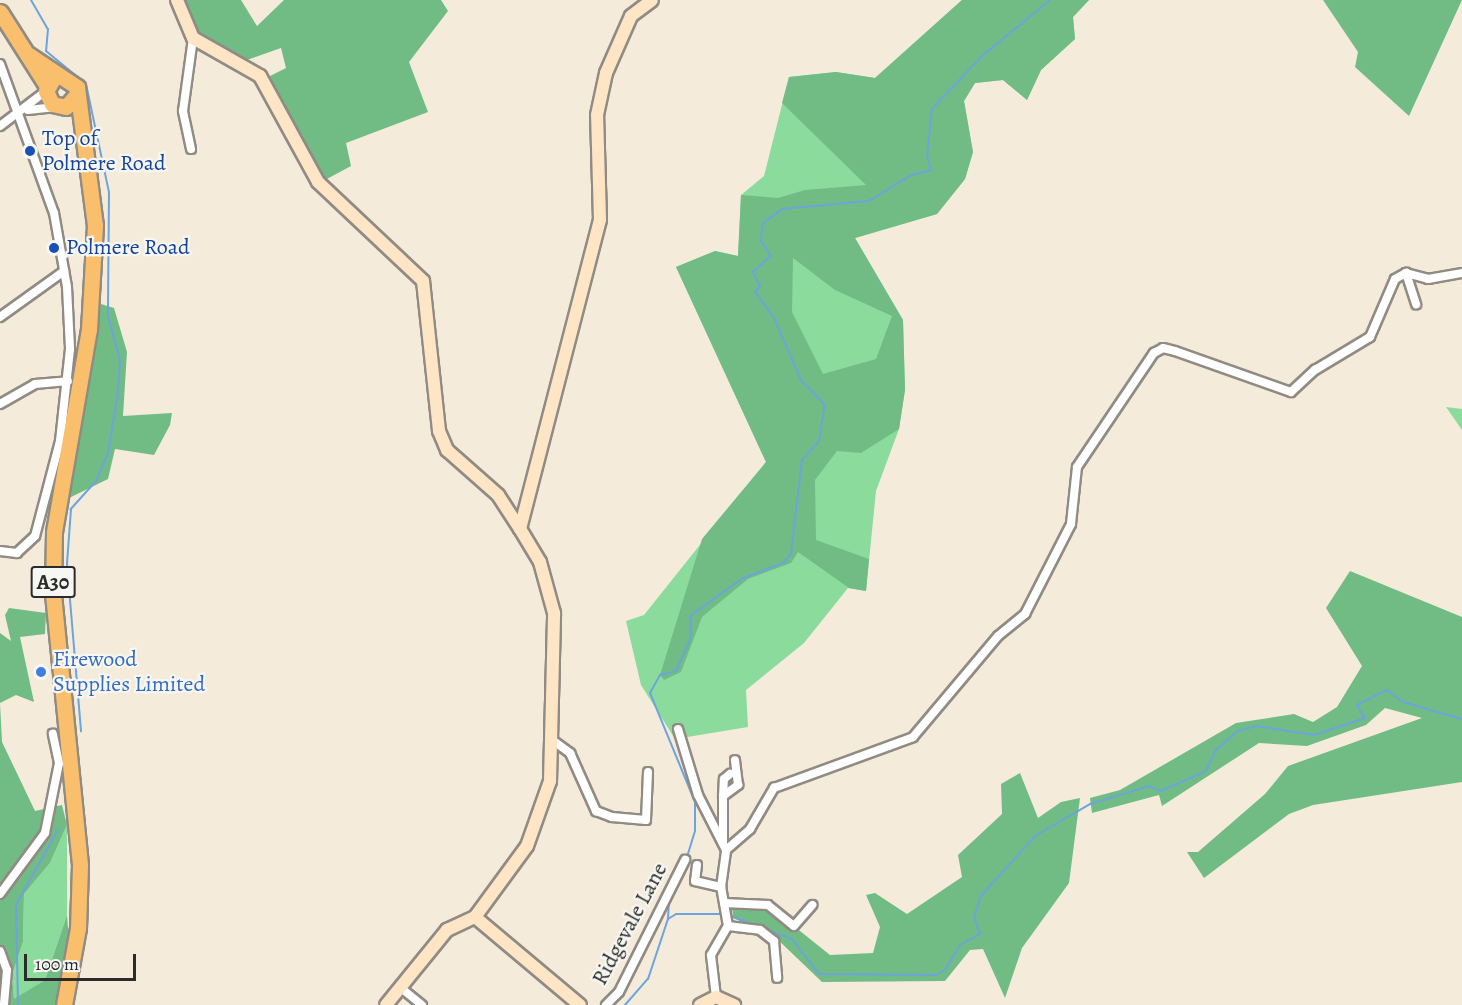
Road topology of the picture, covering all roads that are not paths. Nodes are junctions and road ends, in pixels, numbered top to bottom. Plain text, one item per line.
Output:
1 (177, 0) edge
2 (652, 0) edge
3 (0, 12) edge
4 (193, 38) junction
5 (29, 55) junction
6 (0, 64) edge
7 (61, 76) junction
8 (46, 89) junction
9 (77, 94) junction
10 (57, 107) junction
11 (24, 112) junction
12 (0, 126) edge
13 (191, 149) dead end
14 (89, 160) junction
15 (64, 271) junction
16 (1406, 273) junction
17 (1462, 273) edge
18 (1416, 304) dead end
19 (1, 313) edge
20 (68, 381) junction
21 (0, 404) edge
22 (520, 529) junction
23 (0, 550) edge
24 (678, 729) dead end
25 (53, 734) dead end
26 (555, 742) junction
27 (735, 760) dead end
28 (648, 772) dead end
29 (730, 774) dead end
30 (723, 796) junction
31 (725, 847) junction
32 (685, 860) dead end
33 (697, 865) dead end
34 (721, 887) junction
35 (0, 894) edge
36 (812, 905) dead end
37 (725, 906) junction
38 (475, 917) junction
39 (727, 924) junction
40 (0, 951) edge
41 (777, 978) dead end
42 (401, 988) junction
43 (716, 997) junction
44 (577, 1004) edge
45 (4, 1005) edge
46 (64, 1005) edge
47 (386, 1005) edge
48 (422, 1005) edge
49 (606, 1005) edge
50 (700, 1005) edge
51 (734, 1005) edge

1 - 4 street
2 - 22 street
3 - 5 highway, A30
4 - 13 street
4 - 22 street
5 - 7 highway, A30
5 - 8 highway, A30
6 - 11 street
7 - 8 highway
7 - 9 highway, A30
8 - 10 highway, A30
8 - 11 street
9 - 10 highway
9 - 14 highway, A30
10 - 11 street
10 - 14 highway, A30
11 - 12 street
11 - 15 street
14 - 46 highway, A30
15 - 19 street
15 - 20 street
16 - 17 street
16 - 18 street
16 - 31 street
20 - 21 street
20 - 23 street
22 - 26 street
24 - 31 street
25 - 35 street
26 - 28 street
26 - 38 street
27 - 30 street
29 - 30 street
30 - 31 street
31 - 34 street
32 - 49 street, Ridgevale Lane
33 - 34 street
34 - 37 street
36 - 37 street
37 - 39 street
38 - 42 street
38 - 44 street
39 - 41 street
39 - 43 street
40 - 45 street
42 - 47 street
42 - 48 street
43 - 50 street
43 - 51 street

